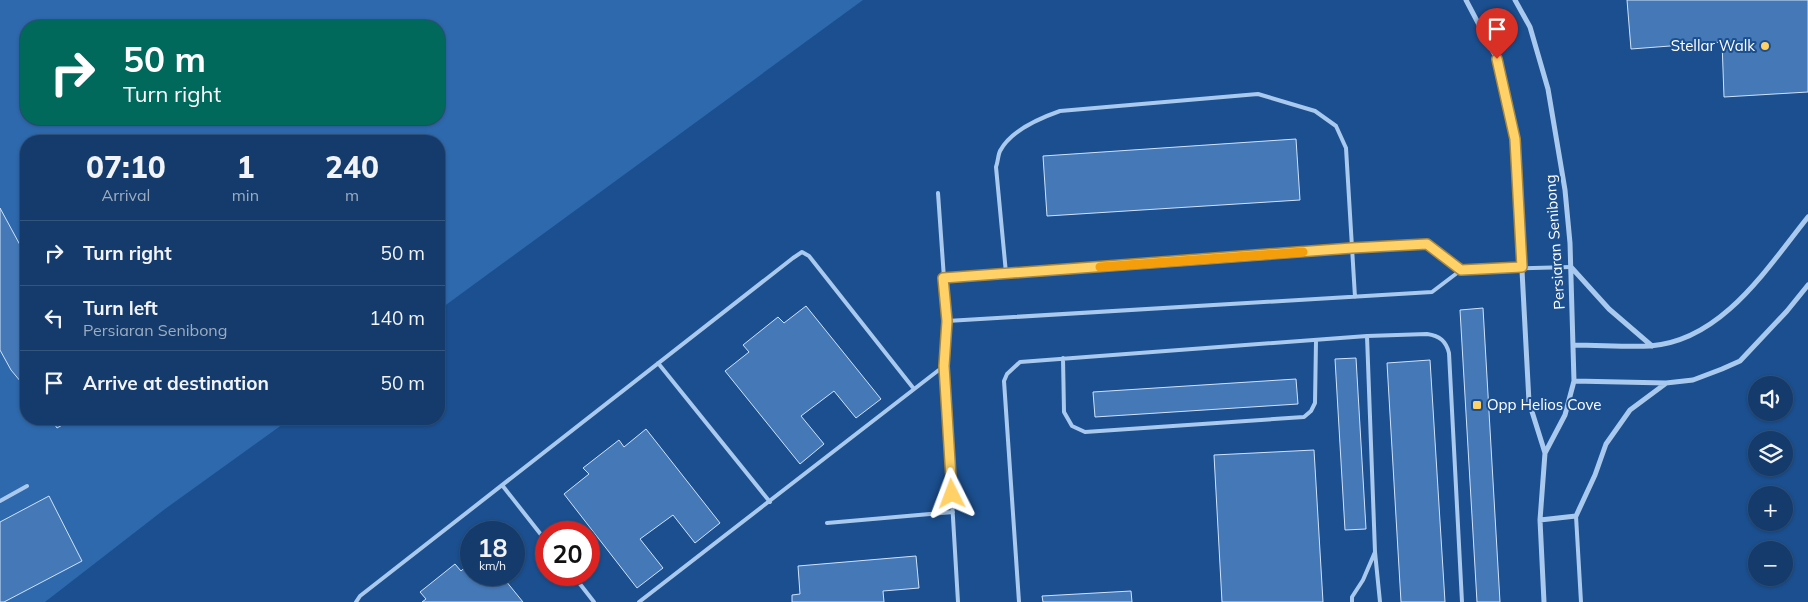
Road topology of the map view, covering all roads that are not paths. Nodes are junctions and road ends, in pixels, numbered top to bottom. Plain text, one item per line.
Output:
1 (1466, 0) edge
2 (1515, 0) edge
3 (938, 193) dead end
4 (1808, 217) edge
5 (1352, 248) junction
6 (1571, 266) junction
7 (1522, 267) junction
8 (1461, 270) junction
9 (1006, 273) junction
10 (943, 278) junction
11 (1808, 285) edge
12 (1355, 297) junction
13 (947, 321) junction
14 (1367, 336) junction
15 (1316, 341) junction
16 (1574, 345) junction
17 (1652, 346) junction
18 (1063, 358) junction
19 (658, 363) junction
20 (944, 366) junction
21 (1574, 381) junction
22 (1666, 383) junction
23 (914, 389) junction
24 (1545, 453) junction
25 (502, 485) junction
26 (27, 486) dead end
27 (0, 501) edge
28 (770, 502) junction
29 (952, 512) junction
30 (1576, 516) junction
31 (1540, 520) junction
32 (827, 522) dead end
33 (535, 527) edge
34 (1375, 552) junction
35 (582, 586) edge
36 (356, 602) edge
37 (594, 602) edge
38 (638, 602) edge
39 (958, 602) edge
40 (1019, 602) edge
41 (1352, 602) edge
42 (1380, 602) edge
43 (1462, 602) edge
44 (1544, 602) edge
45 (1581, 602) edge

1 - 7 street, Persiaran Senibong
2 - 6 street, Persiaran Senibong
3 - 10 lane
4 - 17 street
5 - 8 lane
5 - 9 lane
5 - 9 lane
5 - 12 lane
6 - 7 lane
6 - 16 street, Persiaran Senibong
6 - 17 street
7 - 8 lane
7 - 24 street, Persiaran Senibong
8 - 12 lane
9 - 10 lane
10 - 13 lane
11 - 22 street
12 - 13 lane
13 - 20 lane
14 - 15 lane
14 - 34 lane
14 - 43 lane
15 - 18 lane
15 - 18 lane
16 - 17 street
16 - 21 street, Persiaran Senibong
18 - 40 lane
19 - 23 lane
19 - 25 lane
19 - 28 lane
20 - 23 lane
20 - 29 lane
21 - 22 street
21 - 24 street, Persiaran Senibong
22 - 30 street
23 - 28 lane
24 - 31 street, Persiaran Senibong
25 - 33 lane
25 - 36 lane
26 - 27 lane
28 - 38 lane
29 - 32 lane
29 - 39 lane
30 - 31 street
30 - 45 lane
31 - 44 street, Persiaran Senibong
34 - 41 lane
34 - 42 lane
35 - 37 lane

